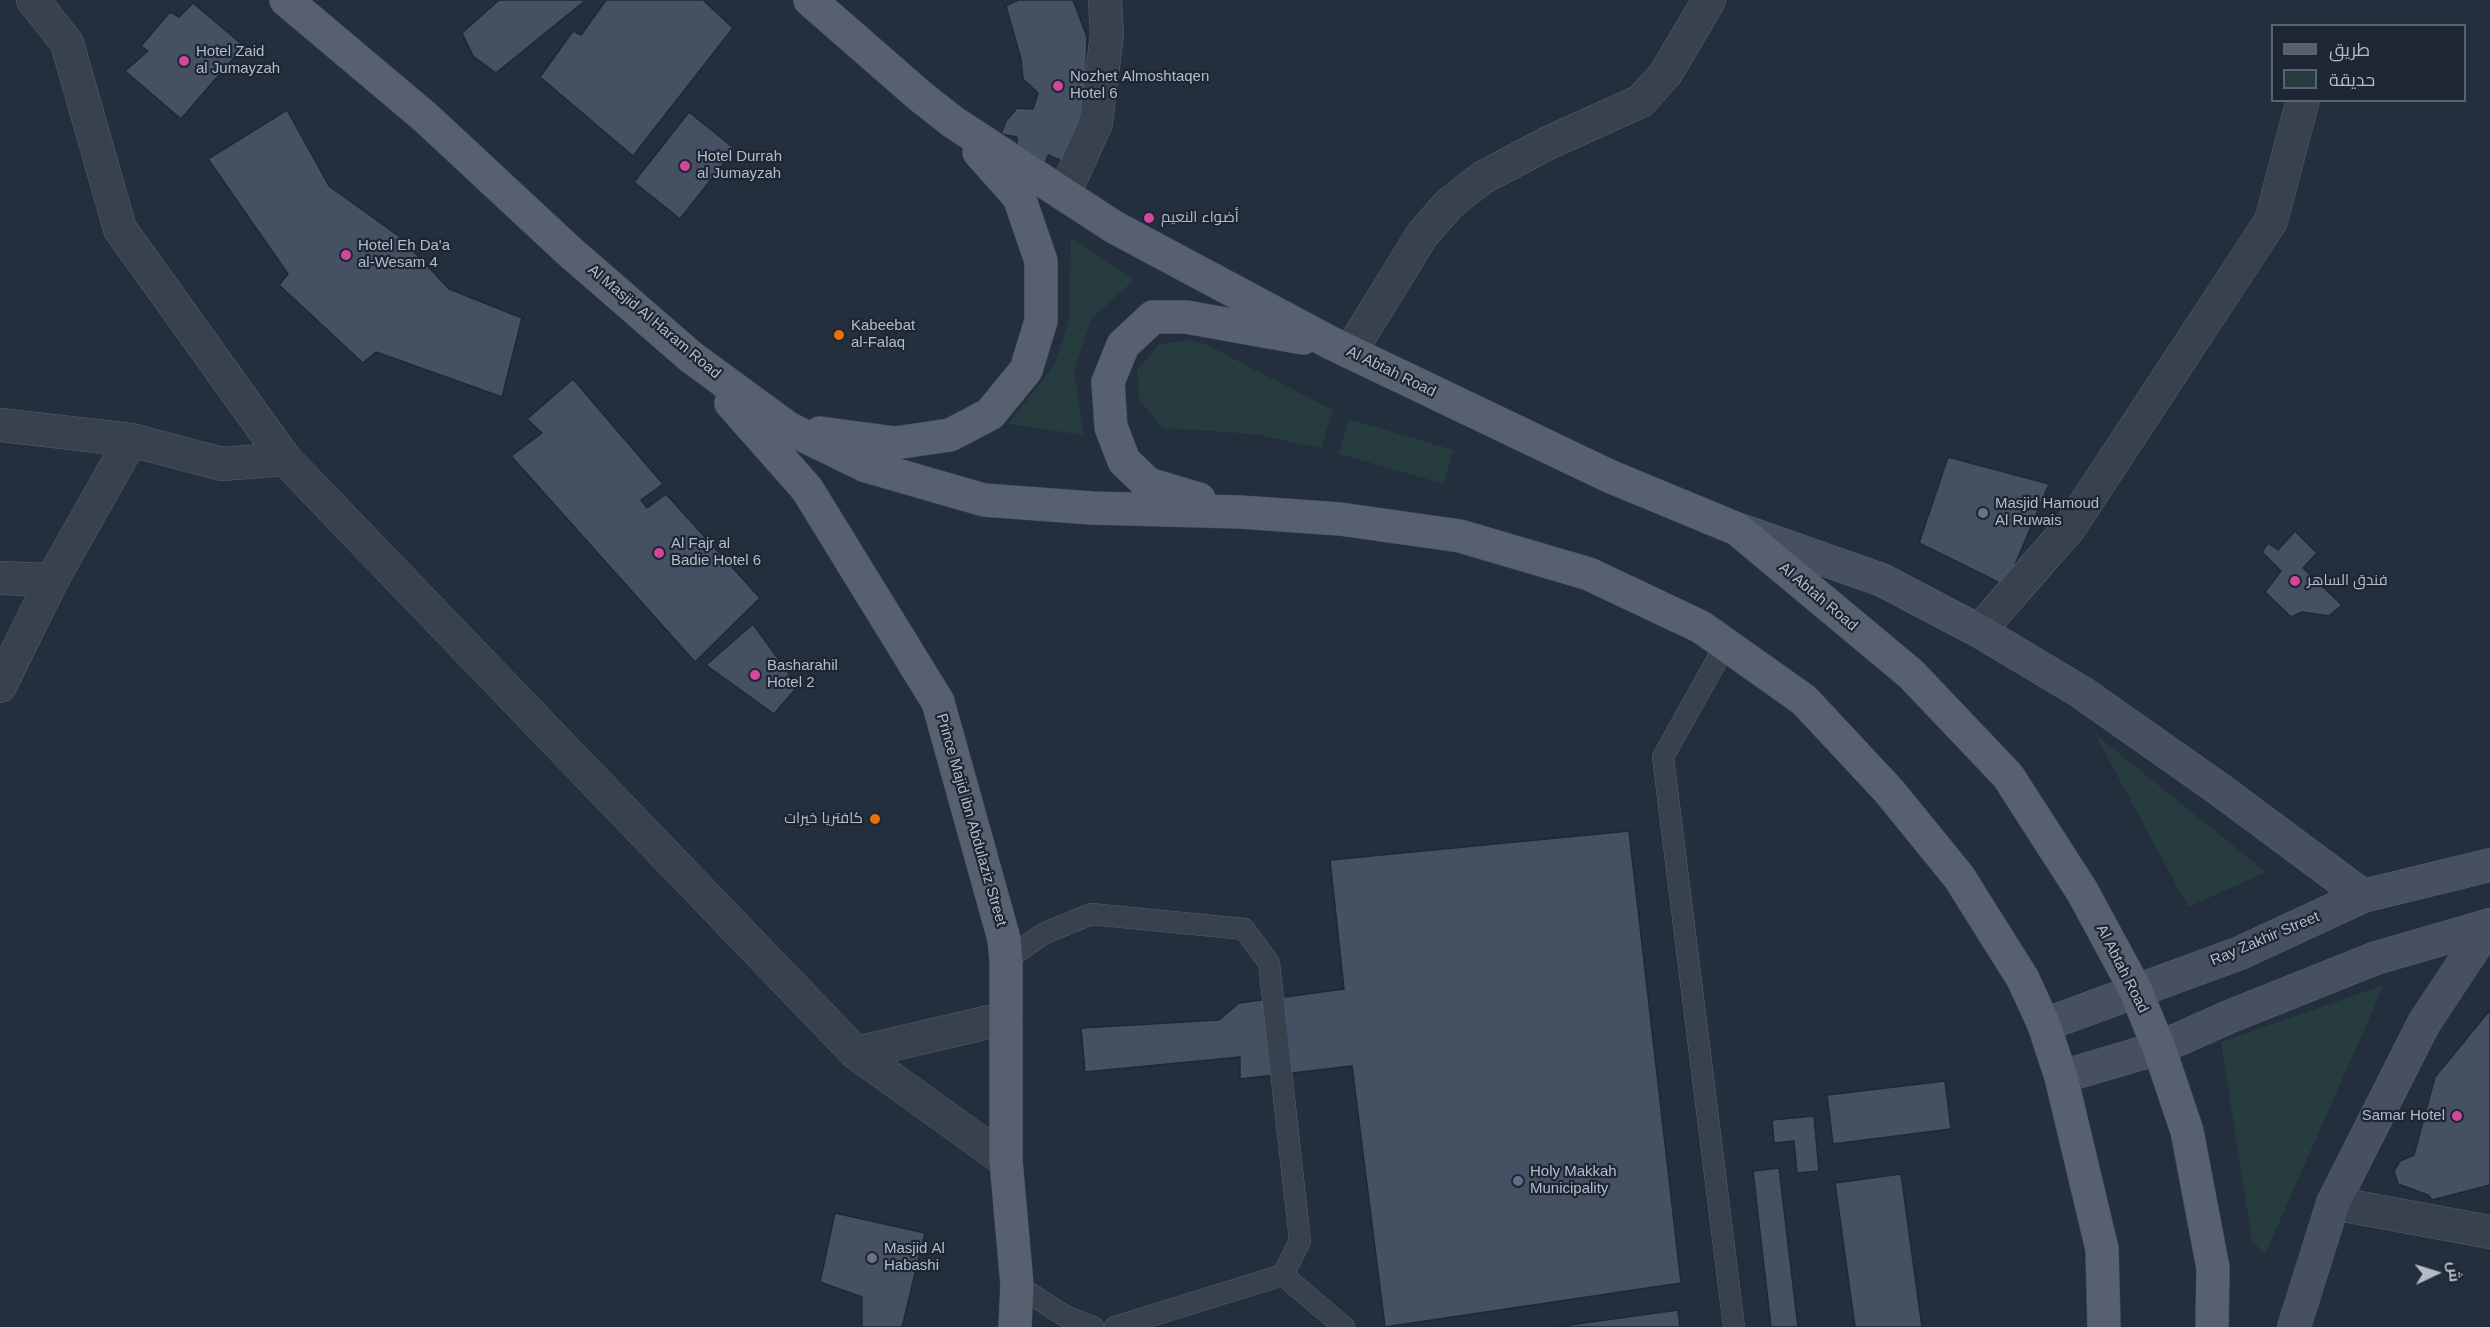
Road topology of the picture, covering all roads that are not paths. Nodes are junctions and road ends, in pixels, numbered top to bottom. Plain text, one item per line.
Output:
1 (33, 0) edge
2 (286, 0) edge
3 (810, 0) edge
4 (1105, 0) edge
5 (1709, 0) edge
6 (2302, 102) edge
7 (953, 123) junction
8 (1064, 194) junction
9 (1341, 348) junction
10 (691, 357) junction
11 (0, 425) edge
12 (788, 428) junction
13 (131, 440) junction
14 (285, 459) junction
15 (1240, 512) junction
16 (1737, 529) junction
17 (0, 578) edge
18 (52, 580) junction
19 (1979, 631) junction
20 (1726, 644) junction
21 (0, 686) edge
22 (2490, 865) edge
23 (2363, 896) junction
24 (2490, 925) edge
25 (1006, 960) junction
26 (2135, 989) junction
27 (1006, 1018) junction
28 (2044, 1025) junction
29 (2159, 1048) junction
30 (856, 1053) junction
31 (2061, 1077) junction
32 (1006, 1161) junction
33 (2333, 1203) junction
34 (2490, 1232) edge
35 (1283, 1275) junction
36 (1017, 1286) junction
37 (1015, 1327) edge
38 (1093, 1327) edge
39 (1115, 1327) edge
40 (1344, 1327) edge
41 (1734, 1327) edge
42 (2104, 1327) edge
43 (2212, 1327) edge
44 (2294, 1327) edge

1 - 14 street
2 - 10 main road, Al Masjid Al Haram Road
3 - 7 main road
4 - 8 street
5 - 9 street
6 - 19 street
7 - 8 main road
7 - 12 main road
8 - 9 main road, Al Abtah Road
9 - 15 main road
9 - 16 main road, Al Abtah Road
10 - 12 main road, Al Masjid Al Haram Road
10 - 25 main road, Prince Majid ibn Abdulaziz Street
11 - 13 street
12 - 15 main road, Al Masjid Al Haram Road
13 - 14 street
13 - 18 street
14 - 30 street
15 - 20 main road
16 - 19 main road
16 - 26 main road, Al Abtah Road
17 - 18 street
18 - 21 street
19 - 23 main road
20 - 28 main road
20 - 41 lane
22 - 23 main road, Ray Zakhir Street
23 - 26 main road, Ray Zakhir Street
24 - 29 main road
24 - 33 main road
25 - 27 main road, Prince Majid ibn Abdulaziz Street
25 - 35 lane
26 - 28 main road, Ray Zakhir Street
26 - 29 main road, Al Abtah Road
27 - 30 street
27 - 32 main road, Prince Majid ibn Abdulaziz Street
28 - 31 main road
29 - 31 main road
29 - 43 main road, Al Abtah Road
30 - 32 street
31 - 42 main road
32 - 36 main road, Prince Majid ibn Abdulaziz Street
33 - 34 street
33 - 44 main road
35 - 39 lane
35 - 40 lane
36 - 37 main road, Prince Majid ibn Abdulaziz Street
36 - 38 lane

